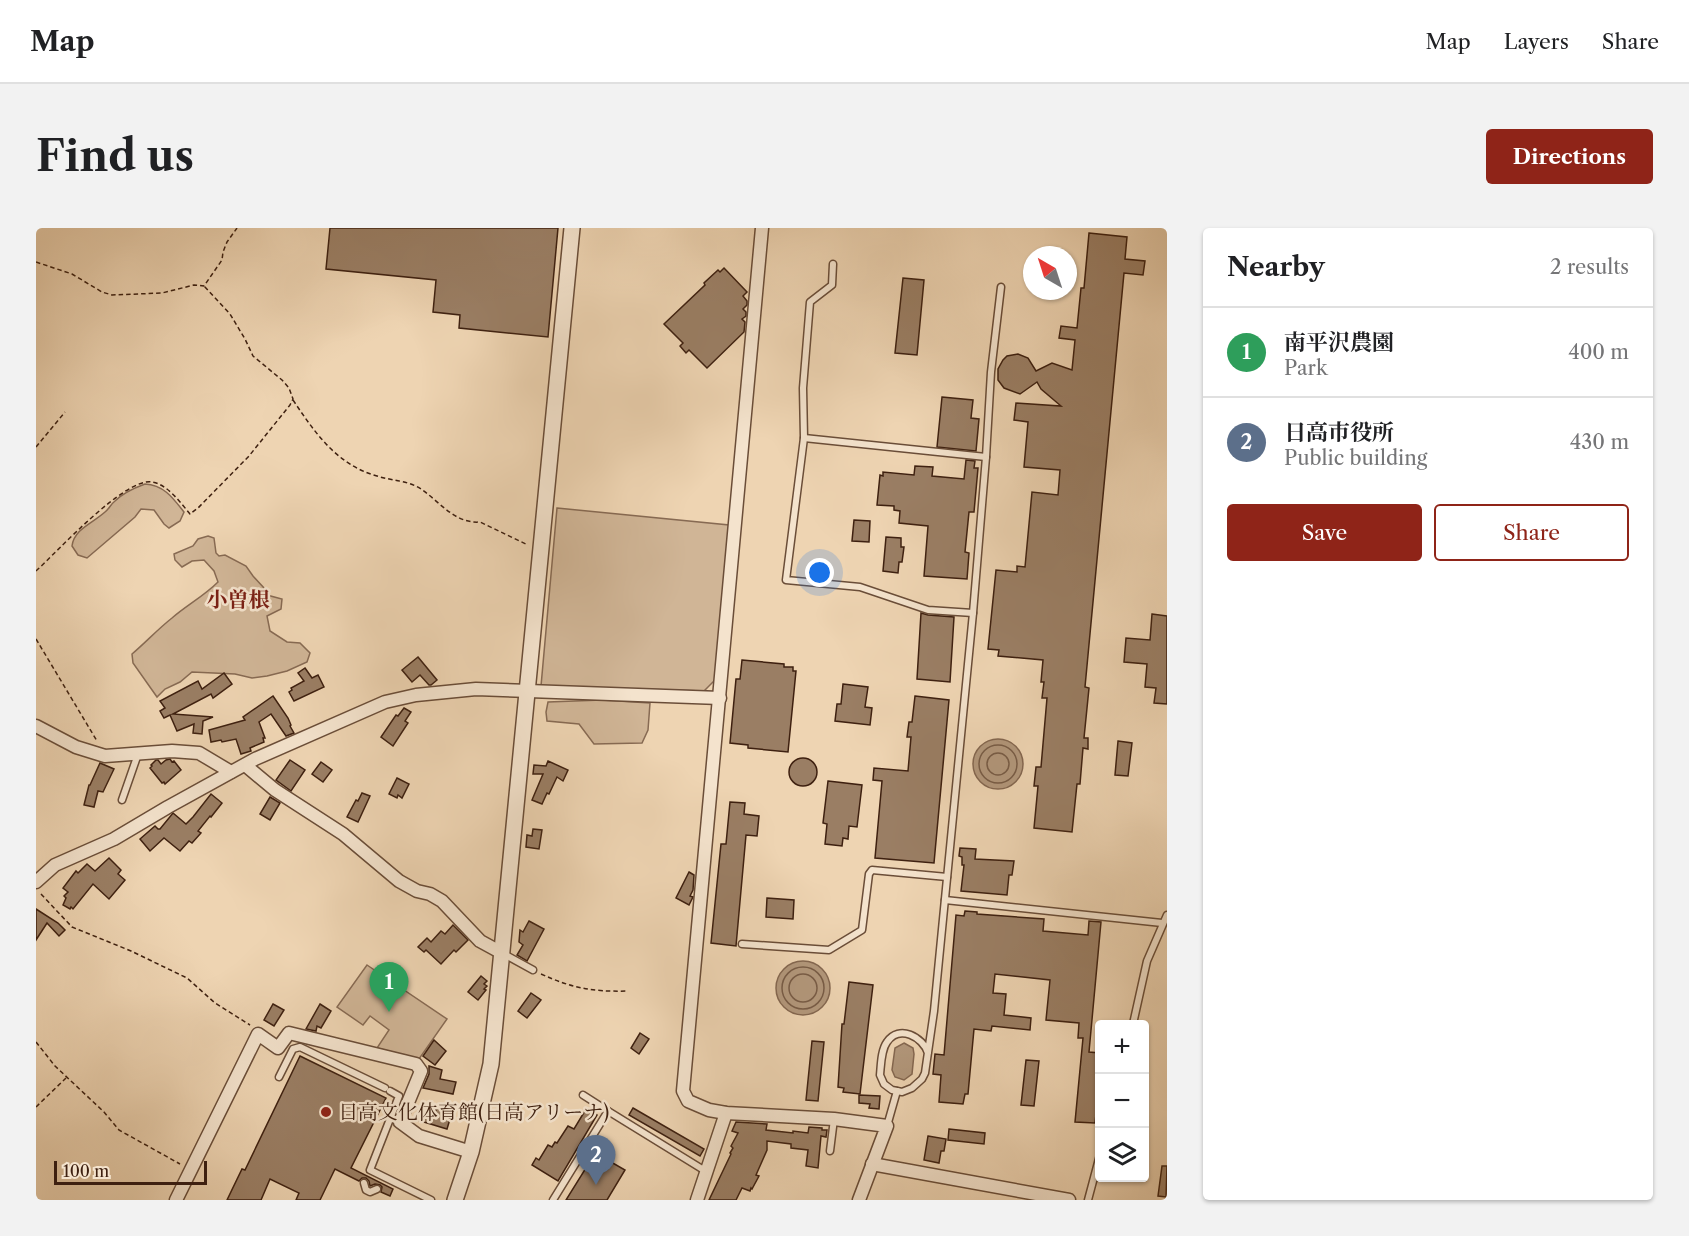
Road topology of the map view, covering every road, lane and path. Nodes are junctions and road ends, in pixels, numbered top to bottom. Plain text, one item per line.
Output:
1 (237, 228) edge
2 (572, 228) edge
3 (762, 228) edge
4 (36, 262) edge
5 (833, 264) dead end
6 (204, 286) junction
7 (1001, 287) dead end
8 (293, 399) junction
9 (65, 412) dead end
10 (804, 438) junction
11 (36, 447) edge
12 (986, 457) junction
13 (541, 546) junction
14 (36, 571) edge
15 (973, 613) junction
16 (36, 639) edge
17 (527, 690) junction
18 (720, 698) junction
19 (36, 726) edge
20 (138, 753) junction
21 (105, 756) junction
22 (244, 765) junction
23 (231, 772) junction
24 (122, 800) dead end
25 (947, 877) junction
26 (36, 882) edge
27 (36, 889) edge
28 (945, 900) junction
29 (1167, 915) edge
30 (1162, 923) junction
31 (742, 944) dead end
32 (501, 953) junction
33 (533, 970) joint
34 (627, 991) dead end
35 (1133, 1020) edge
36 (258, 1034) junction
37 (36, 1041) edge
38 (928, 1053) junction
39 (279, 1077) dead end
40 (67, 1078) junction
41 (897, 1091) junction
42 (583, 1095) dead end
43 (36, 1107) edge
44 (609, 1111) junction
45 (726, 1113) junction
46 (834, 1119) junction
47 (887, 1126) junction
48 (830, 1151) dead end
49 (471, 1152) junction
50 (872, 1164) junction
51 (191, 1170) junction
52 (707, 1172) junction
53 (1095, 1174) edge
54 (364, 1184) dead end
55 (376, 1190) dead end
56 (1063, 1199) edge
57 (176, 1200) edge
58 (431, 1200) edge
59 (455, 1200) edge
60 (553, 1200) edge
61 (697, 1200) edge
62 (859, 1200) edge
63 (1088, 1200) edge

1 - 6 path
2 - 13 street
3 - 18 street
4 - 6 path
5 - 10 lane
6 - 8 path
7 - 12 lane
8 - 13 path
8 - 14 path
9 - 11 path
10 - 12 lane
10 - 15 lane
12 - 15 lane
13 - 17 street
15 - 25 lane
16 - 21 path
17 - 18 street
17 - 22 street
17 - 32 street
18 - 45 street
19 - 21 street
20 - 21 street
20 - 23 street
20 - 24 lane
22 - 23 street
22 - 32 street
23 - 26 street
25 - 28 lane
25 - 31 lane
27 - 36 path
28 - 30 lane
28 - 38 lane
29 - 30 lane
30 - 35 lane
32 - 33 lane
32 - 49 street
33 - 34 path
36 - 49 street
36 - 51 street
37 - 40 path
38 - 41 lane
38 - 41 lane
39 - 58 lane
40 - 43 path
40 - 51 path
41 - 47 lane
42 - 44 lane
44 - 52 lane
44 - 60 lane
45 - 46 street
45 - 52 street
46 - 47 street
46 - 48 lane
47 - 50 street
49 - 59 street
50 - 56 street
50 - 62 street
51 - 57 street
52 - 61 street
53 - 63 lane
54 - 55 lane

